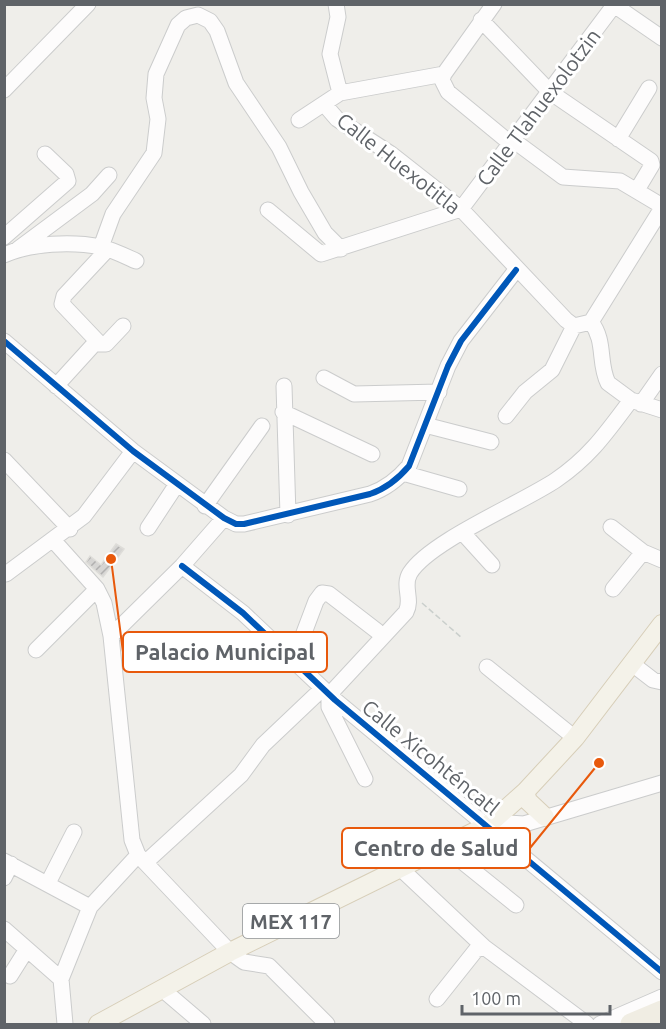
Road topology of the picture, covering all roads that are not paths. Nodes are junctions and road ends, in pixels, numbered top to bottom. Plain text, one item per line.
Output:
1 (88, 4) edge
2 (336, 4) edge
3 (494, 4) edge
4 (614, 5) edge
5 (481, 21) junction
6 (662, 38) edge
7 (444, 74) junction
8 (649, 88) dead end
9 (4, 90) edge
10 (550, 92) junction
11 (340, 93) junction
12 (324, 104) junction
13 (299, 120) dead end
14 (618, 139) junction
15 (512, 142) junction
16 (45, 154) dead end
17 (109, 175) dead end
18 (637, 190) junction
19 (662, 207) edge
20 (461, 209) junction
21 (268, 210) dead end
22 (5, 235) edge
23 (104, 249) junction
24 (341, 249) junction
25 (11, 252) edge
26 (136, 261) dead end
27 (516, 270) junction
28 (591, 322) junction
29 (123, 326) dead end
30 (574, 326) junction
31 (4, 341) edge
32 (96, 342) junction
33 (662, 374) edge
34 (324, 378) dead end
35 (56, 386) junction
36 (284, 386) dead end
37 (439, 392) junction
38 (636, 402) junction
39 (662, 410) edge
40 (283, 412) junction
41 (506, 416) dead end
42 (425, 425) junction
43 (262, 426) dead end
44 (491, 442) dead end
45 (133, 451) junction
46 (372, 454) dead end
47 (4, 460) edge
48 (403, 473) junction
49 (177, 484) junction
50 (459, 489) dead end
51 (206, 506) junction
52 (288, 515) junction
53 (228, 520) junction
54 (611, 527) dead end
55 (148, 528) dead end
56 (70, 529) junction
57 (463, 533) junction
58 (53, 540) junction
59 (643, 552) junction
60 (662, 560) edge
61 (492, 565) dead end
62 (182, 566) junction
63 (6, 574) edge
64 (613, 588) dead end
65 (97, 589) junction
66 (662, 624) edge
67 (378, 631) dead end
68 (111, 636) junction
69 (36, 650) dead end
70 (293, 662) junction
71 (632, 663) junction
72 (488, 667) dead end
73 (662, 682) edge
74 (325, 692) junction
75 (575, 738) junction
76 (365, 779) dead end
77 (662, 783) edge
78 (525, 792) junction
79 (545, 817) junction
80 (490, 824) junction
81 (74, 832) dead end
82 (444, 847) junction
83 (142, 859) junction
84 (7, 867) edge
85 (400, 868) junction
86 (48, 883) junction
87 (516, 905) dead end
88 (90, 906) junction
89 (4, 929) edge
90 (484, 947) junction
91 (27, 949) junction
92 (230, 952) junction
93 (662, 972) edge
94 (10, 976) dead end
95 (61, 979) junction
96 (162, 988) junction
97 (662, 997) edge
98 (437, 999) dead end
99 (662, 1011) edge
100 (65, 1024) edge
101 (98, 1024) edge
102 (203, 1024) edge
103 (327, 1024) edge
104 (587, 1024) edge
105 (600, 1024) edge
106 (631, 1024) edge

1 - 9 street
2 - 11 street, Calle Huexotitla
3 - 5 street
4 - 6 street
4 - 10 street, Calle Tlahuexolotzin
5 - 7 street
5 - 10 street
7 - 11 street
7 - 15 street
8 - 14 street
10 - 14 street
10 - 15 street, Calle Tlahuexolotzin
11 - 12 street
12 - 13 street
12 - 20 street, Calle Huexotitla
14 - 18 street
15 - 18 street
15 - 20 street, Calle Tlahuexolotzin
16 - 22 street
17 - 25 street
18 - 19 street
19 - 28 street
20 - 24 street
20 - 27 street, Calle Huexotitla
21 - 24 street
23 - 24 street
23 - 25 street
23 - 26 street
23 - 32 street
27 - 30 street, Calle Huexotitla
27 - 37 street
28 - 30 street
28 - 38 street
29 - 32 street
30 - 41 street
31 - 35 street
32 - 35 street
33 - 38 street
34 - 37 street
35 - 45 street
36 - 40 street
37 - 42 street
38 - 39 street
38 - 57 street
40 - 46 street
40 - 52 street
42 - 44 street
42 - 48 street
43 - 51 street
45 - 49 street
45 - 56 street
47 - 56 street
48 - 50 street
48 - 52 street
49 - 51 street
49 - 55 street
51 - 53 street
52 - 53 street
53 - 62 street
54 - 59 street
56 - 58 street
57 - 61 street
57 - 74 street
58 - 63 street
58 - 65 street
59 - 60 street
59 - 64 street
62 - 68 street
62 - 70 street, Calle Xicohténcatl
65 - 68 street
65 - 69 street
66 - 71 main road, MEX 117
67 - 70 street
68 - 83 street
70 - 74 street, Calle Xicohténcatl
71 - 73 street
71 - 75 main road, MEX 117
72 - 75 street
74 - 76 street
74 - 80 street, Calle Xicohténcatl
74 - 83 street
75 - 78 main road, MEX 117
77 - 79 street
78 - 79 main road
78 - 80 main road, MEX 117
79 - 80 street
80 - 82 main road, MEX 117
80 - 93 street, Calle Xicohténcatl
81 - 86 street
82 - 85 main road, MEX 117
82 - 87 street
83 - 88 street
83 - 92 street
84 - 86 street
85 - 90 street
85 - 92 main road, MEX 117
86 - 88 street
88 - 95 street
89 - 91 street
90 - 98 street
90 - 104 street
91 - 94 street
91 - 95 street
92 - 96 main road, MEX 117
92 - 103 street
95 - 100 street
96 - 101 main road, MEX 117
96 - 102 street
97 - 105 street
99 - 106 highway

